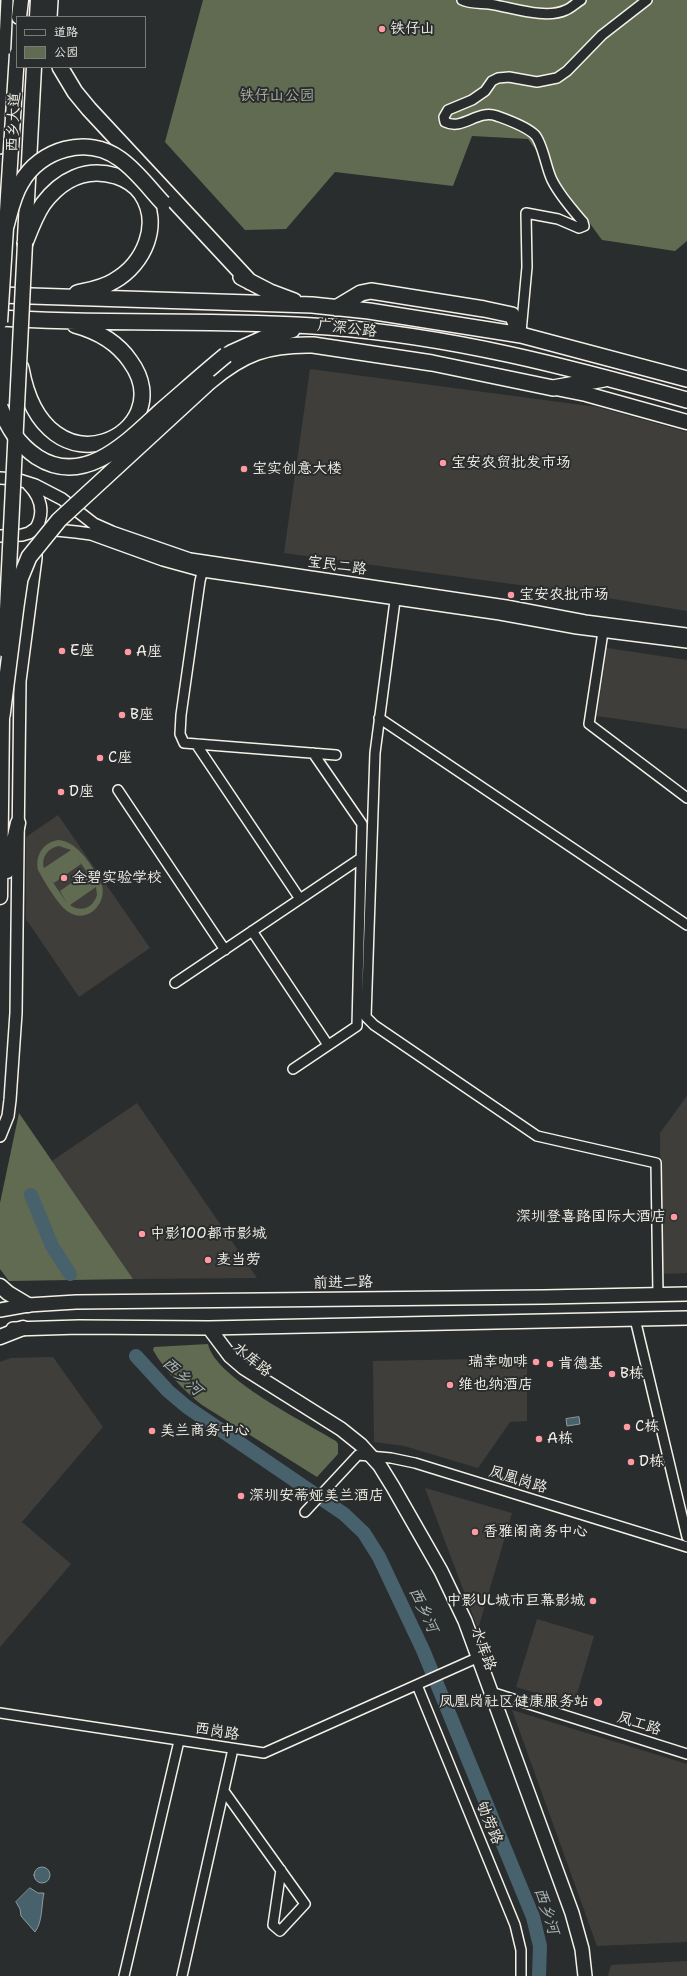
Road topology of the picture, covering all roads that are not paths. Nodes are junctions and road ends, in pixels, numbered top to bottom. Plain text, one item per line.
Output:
1 (7, 0) edge
2 (20, 0) edge
3 (42, 0) edge
4 (462, 0) edge
5 (581, 0) edge
6 (647, 0) edge
7 (19, 16) edge
8 (37, 16) edge
9 (49, 16) edge
10 (16, 68) edge
11 (34, 68) edge
12 (61, 71) edge
13 (0, 148) edge
14 (6, 226) junction
15 (25, 243) junction
16 (250, 282) junction
17 (0, 295) edge
18 (53, 298) junction
19 (312, 306) junction
20 (0, 318) edge
21 (52, 321) junction
22 (0, 322) edge
23 (328, 327) junction
24 (521, 335) junction
25 (19, 356) junction
26 (610, 378) junction
27 (687, 379) edge
28 (553, 388) junction
29 (687, 400) edge
30 (0, 407) edge
31 (687, 422) edge
32 (0, 478) edge
33 (22, 481) junction
34 (35, 530) junction
35 (62, 530) junction
36 (0, 536) edge
37 (36, 558) junction
38 (204, 566) junction
39 (396, 594) junction
40 (603, 632) junction
41 (687, 634) edge
42 (687, 642) edge
43 (2, 716) junction
44 (379, 718) junction
45 (196, 744) junction
46 (313, 753) junction
47 (336, 755) dead end
48 (118, 790) dead end
49 (687, 798) edge
50 (18, 823) junction
51 (361, 858) junction
52 (0, 898) edge
53 (300, 899) junction
54 (0, 902) edge
55 (687, 925) edge
56 (252, 931) junction
57 (225, 950) junction
58 (175, 983) dead end
59 (328, 1045) junction
60 (293, 1069) dead end
61 (0, 1136) edge
62 (0, 1286) edge
63 (687, 1294) edge
64 (658, 1295) junction
65 (28, 1305) junction
66 (0, 1310) edge
67 (687, 1318) edge
68 (635, 1319) junction
69 (23, 1328) junction
70 (209, 1328) junction
71 (0, 1330) edge
72 (0, 1337) edge
73 (364, 1455) junction
74 (305, 1512) dead end
75 (687, 1537) edge
76 (687, 1547) edge
77 (475, 1659) junction
78 (417, 1685) junction
79 (491, 1692) junction
80 (0, 1713) edge
81 (179, 1740) junction
82 (233, 1749) junction
83 (687, 1754) edge
84 (224, 1791) junction
85 (281, 1870) junction
86 (124, 1976) edge
87 (182, 1976) edge
88 (521, 1976) edge
89 (577, 1976) edge
90 (585, 1976) edge

1 - 13 street
2 - 7 main road
3 - 8 main road
3 - 9 highway
4 - 5 street
6 - 24 street
10 - 14 main road, 西乡大道, bridge
11 - 15 main road, 西乡大道, bridge
12 - 16 highway
14 - 16 highway, bridge
14 - 22 main road, 西乡大道, bridge
15 - 18 highway
15 - 25 main road, 西乡大道, bridge
16 - 19 highway
17 - 18 highway, 广深公路
18 - 19 highway, 广深公路
19 - 24 highway, 广深公路
20 - 21 highway, 广深公路
21 - 23 highway, 广深公路
21 - 25 highway, bridge
23 - 26 highway, 广深公路
23 - 30 highway, bridge
24 - 27 highway
25 - 43 main road, 西乡大道, bridge
26 - 28 highway
26 - 29 highway, 广深公路
28 - 31 main road
28 - 43 highway, bridge
32 - 33 street, 宝民二路
33 - 34 street
33 - 38 street, 宝民二路
34 - 35 street, 宝民二路
34 - 36 street, 宝民二路
34 - 37 street
35 - 37 street
35 - 38 street, 宝民二路
37 - 50 street
38 - 39 street, 宝民二路
38 - 45 street
39 - 40 street, 宝民二路
39 - 41 street, 宝民二路
39 - 44 street
40 - 42 street, 宝民二路
40 - 49 street
43 - 52 main road, 西乡大道
44 - 55 street
44 - 64 street
45 - 46 street
45 - 53 street
46 - 47 street
46 - 51 street
48 - 57 street
50 - 54 main road
50 - 61 street
51 - 53 street
51 - 59 street
53 - 56 street
56 - 57 street
56 - 59 street
57 - 58 street
59 - 60 street
62 - 65 main road
63 - 64 main road, 前进二路
64 - 65 main road, 前进二路
65 - 66 main road, 前进二路
67 - 68 main road
68 - 70 main road
68 - 75 street
69 - 70 main road
69 - 71 main road
69 - 72 main road
70 - 73 main road, 水库路
73 - 74 street
73 - 76 street, 凤凰岗路
73 - 77 main road, 水库路
77 - 78 street, 西岗路
77 - 79 main road, 水库路
77 - 89 main road, 水库路
78 - 82 street, 西岗路
78 - 88 street, 劬劳路
79 - 83 street, 凤工路
79 - 90 main road, 水库路
80 - 81 street, 西岗路
81 - 82 street, 西岗路
81 - 86 street
82 - 84 street
84 - 85 street
84 - 87 street
85 - 85 street

